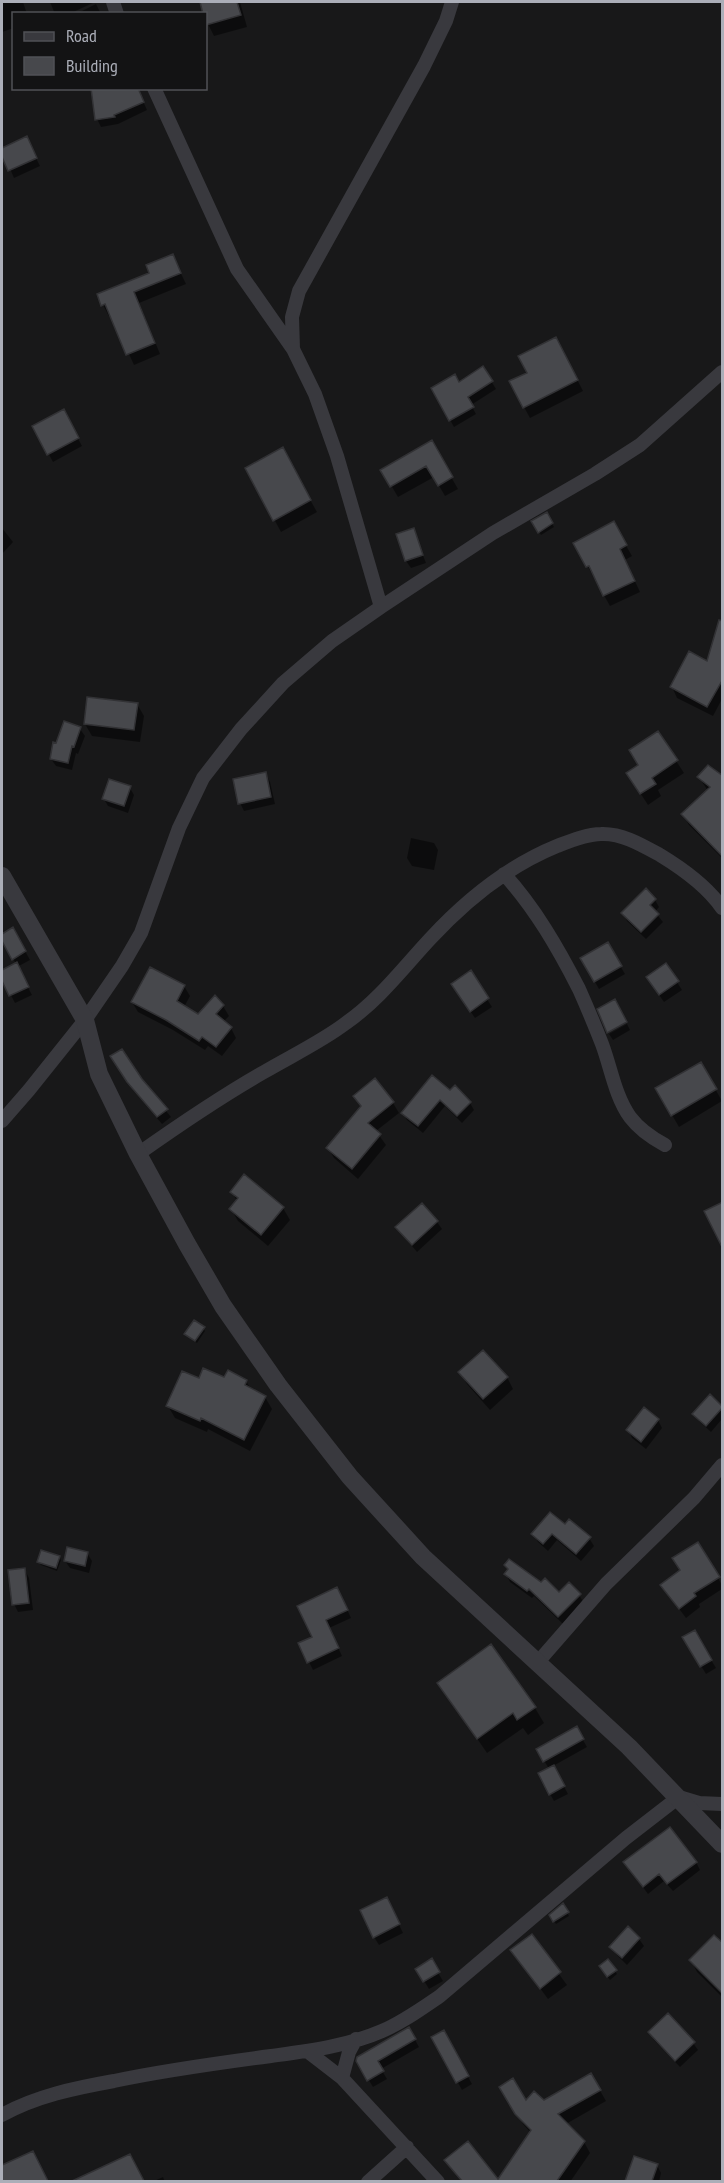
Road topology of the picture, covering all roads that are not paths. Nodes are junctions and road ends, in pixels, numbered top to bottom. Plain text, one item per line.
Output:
1 (452, 2) edge
2 (155, 90) edge
3 (293, 349) junction
4 (723, 372) edge
5 (381, 606) junction
6 (504, 874) junction
7 (2, 876) edge
8 (723, 908) edge
9 (85, 1020) junction
10 (2, 1121) edge
11 (665, 1146) dead end
12 (138, 1154) junction
13 (723, 1465) edge
14 (538, 1662) junction
15 (679, 1797) junction
16 (723, 1804) edge
17 (723, 1844) edge
18 (356, 2039) junction
19 (307, 2050) junction
20 (342, 2078) junction
21 (2, 2115) edge
22 (407, 2147) junction
23 (369, 2181) edge
24 (438, 2181) edge

1 - 3 street
2 - 3 street
3 - 5 street
4 - 5 street
5 - 9 street
6 - 8 street
6 - 11 street
6 - 12 street
7 - 9 street
9 - 10 street
9 - 12 street
12 - 14 street
13 - 14 street
14 - 15 street
15 - 16 street
15 - 17 street
15 - 18 street
18 - 19 street
18 - 20 street
19 - 20 street
19 - 21 street
20 - 22 street
22 - 23 street
22 - 24 street

